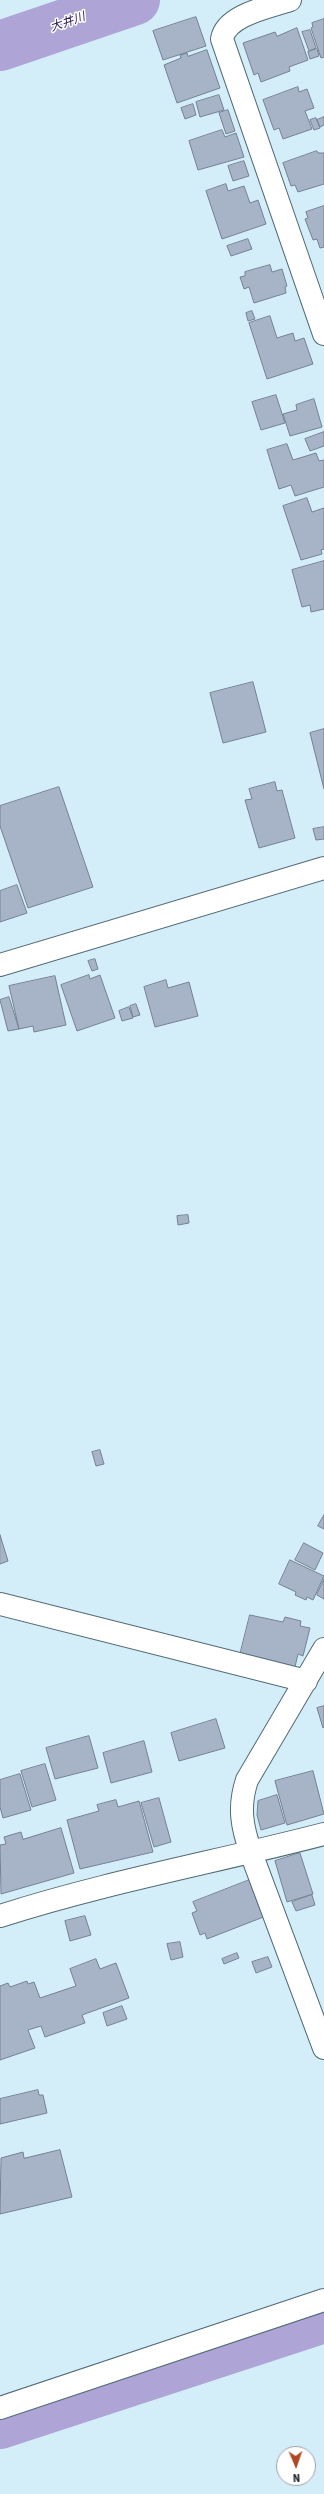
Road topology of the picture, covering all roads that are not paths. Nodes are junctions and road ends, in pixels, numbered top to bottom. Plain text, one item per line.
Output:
1 (290, 0) edge
2 (324, 334) edge
3 (324, 868) edge
4 (0, 965) edge
5 (0, 1604) edge
6 (324, 1649) edge
7 (306, 1681) junction
8 (324, 1834) edge
9 (251, 1853) junction
10 (0, 1916) edge
11 (324, 2048) edge
12 (324, 2300) edge
13 (0, 2408) edge

1 - 2 street
3 - 4 street
5 - 7 street
6 - 7 street
7 - 9 street
8 - 9 street
9 - 10 street
9 - 11 street
12 - 13 street

